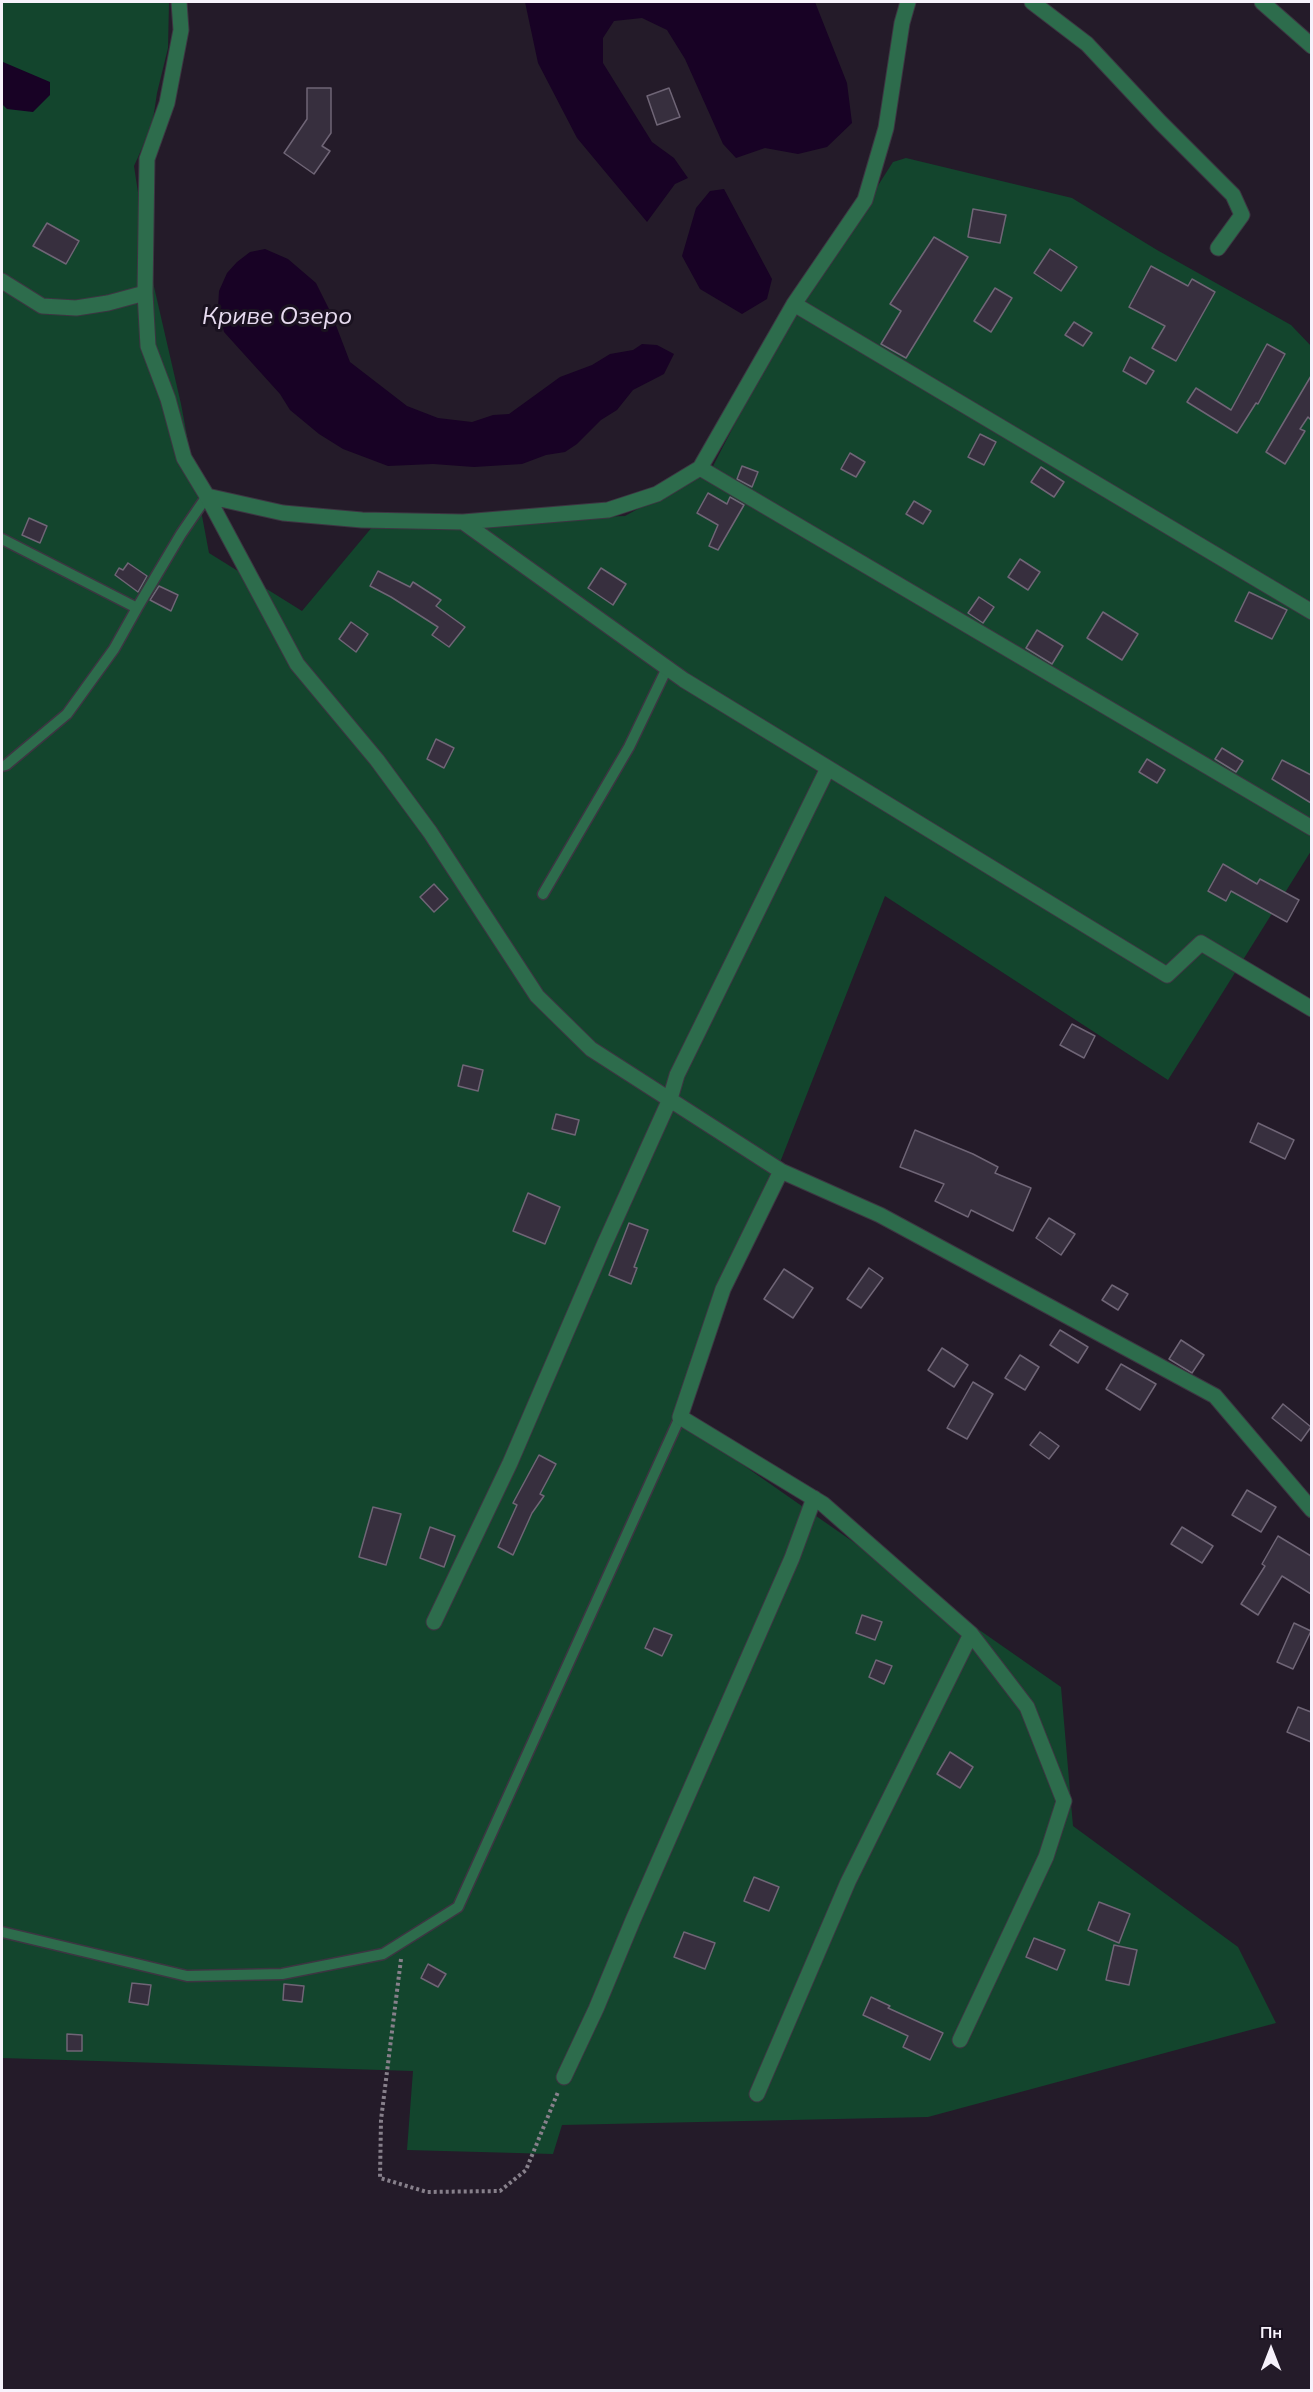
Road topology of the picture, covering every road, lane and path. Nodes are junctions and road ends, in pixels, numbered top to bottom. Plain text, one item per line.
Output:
1 (180, 2) edge
2 (908, 2) edge
3 (1032, 2) edge
4 (1262, 2) edge
5 (1311, 46) edge
6 (1218, 248) dead end
7 (2, 281) edge
8 (145, 293) junction
9 (794, 304) junction
10 (700, 468) junction
11 (207, 496) junction
12 (464, 522) junction
13 (2, 539) edge
14 (137, 608) junction
15 (1311, 612) edge
16 (668, 666) junction
17 (2, 766) edge
18 (828, 768) junction
19 (1311, 828) edge
20 (543, 894) dead end
21 (1311, 1009) edge
22 (669, 1099) junction
23 (781, 1171) junction
24 (680, 1417) junction
25 (814, 1498) junction
26 (1311, 1510) edge
27 (434, 1622) dead end
28 (971, 1634) junction
29 (2, 1932) edge
30 (403, 1942) junction
31 (960, 2040) dead end
32 (564, 2077) joint
33 (757, 2094) dead end

1 - 8 street
2 - 9 street
3 - 6 street
4 - 5 street
7 - 8 street
8 - 11 street
9 - 10 street
9 - 15 street
10 - 12 street
10 - 19 street
11 - 12 street
11 - 14 lane
11 - 22 street
12 - 16 street
13 - 14 lane
14 - 17 lane
16 - 18 street
16 - 20 lane
18 - 21 street
18 - 22 street
22 - 23 street
22 - 27 street
23 - 24 street
23 - 26 street
24 - 25 street
24 - 30 lane
25 - 28 street
25 - 32 street
28 - 31 street
28 - 33 street
29 - 30 lane
30 - 32 path

